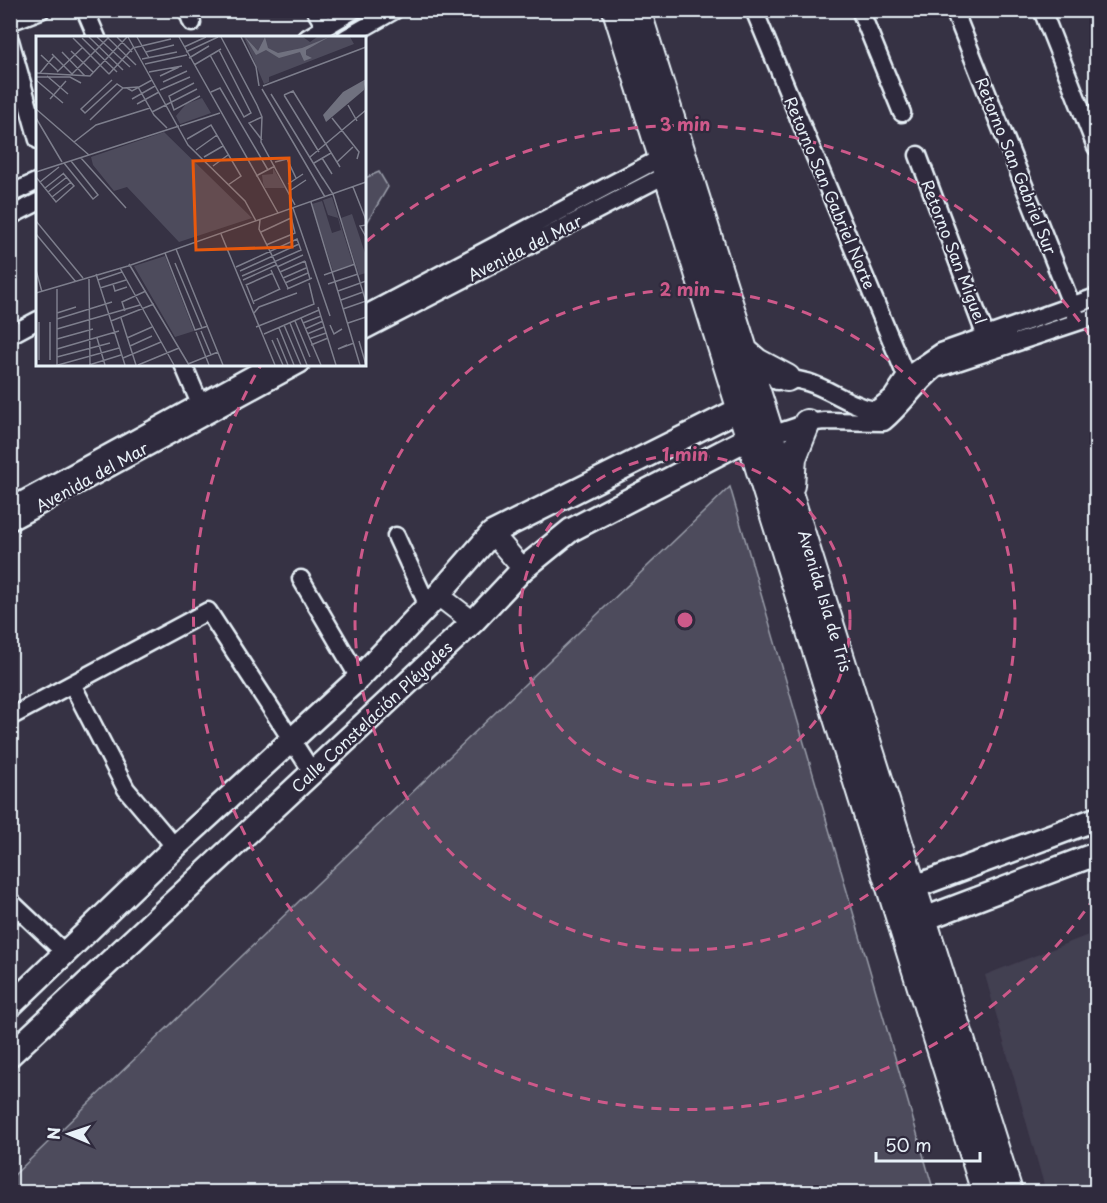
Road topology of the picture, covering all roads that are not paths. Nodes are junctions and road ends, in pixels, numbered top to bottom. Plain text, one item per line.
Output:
1 (85, 10) edge
2 (315, 10) edge
3 (354, 10) edge
4 (395, 10) edge
5 (616, 10) edge
6 (637, 10) edge
7 (754, 10) edge
8 (860, 10) edge
9 (954, 10) edge
10 (1042, 10) edge
11 (33, 12) edge
12 (10, 22) edge
13 (325, 27) junction
14 (97, 36) edge
15 (309, 36) edge
16 (350, 36) edge
17 (10, 40) edge
18 (16, 80) edge
19 (902, 113) dead end
20 (36, 135) edge
21 (1096, 147) edge
22 (918, 154) dead end
23 (673, 161) junction
24 (36, 182) edge
25 (15, 192) edge
26 (33, 204) edge
27 (10, 216) edge
28 (1096, 297) edge
29 (1072, 306) junction
30 (366, 314) edge
31 (1096, 315) edge
32 (36, 321) edge
33 (1078, 322) junction
34 (366, 330) edge
35 (10, 335) edge
36 (989, 343) junction
37 (744, 350) junction
38 (184, 366) edge
39 (269, 366) edge
40 (297, 366) edge
41 (906, 376) junction
42 (787, 378) junction
43 (748, 401) junction
44 (202, 409) junction
45 (807, 423) junction
46 (760, 437) junction
47 (790, 491) junction
48 (10, 507) edge
49 (10, 522) edge
50 (492, 533) junction
51 (396, 536) dead end
52 (523, 569) junction
53 (301, 579) dead end
54 (433, 600) junction
55 (473, 622) junction
56 (359, 678) junction
57 (72, 684) junction
58 (10, 717) edge
59 (290, 741) junction
60 (313, 773) junction
61 (1096, 819) edge
62 (175, 847) junction
63 (1096, 854) edge
64 (914, 887) junction
65 (10, 901) edge
66 (924, 919) junction
67 (66, 954) junction
68 (10, 1006) edge
69 (10, 1055) edge
70 (985, 1192) edge
71 (1009, 1192) edge

1 - 14 street
2 - 13 street
3 - 13 street
4 - 16 street
5 - 23 main road, Avenida Isla de Tris
6 - 23 main road, Avenida Isla de Tris
7 - 41 street, Retorno San Gabriel Norte
8 - 19 street
9 - 29 street, Retorno San Gabriel Sur
10 - 21 street
11 - 12 street
13 - 15 street
17 - 18 street
18 - 20 street
22 - 36 street, Retorno San Miguel
23 - 30 street, Avenida del Mar
23 - 34 street, Avenida del Mar
23 - 37 main road, Avenida Isla de Tris
23 - 43 main road, Avenida Isla de Tris
24 - 25 street
25 - 26 street
26 - 27 street
28 - 29 street
29 - 33 street, Retorno San Gabriel Sur
29 - 36 street
31 - 33 street
32 - 35 street
33 - 36 street
36 - 41 street
36 - 45 street
37 - 42 main road
37 - 43 main road, Avenida Isla de Tris
38 - 44 street
39 - 44 street, Avenida del Mar
40 - 44 street, Avenida del Mar
41 - 42 street
42 - 43 street
43 - 46 main road, Avenida Isla de Tris
43 - 50 main road
44 - 48 street, Avenida del Mar
44 - 49 street, Avenida del Mar
45 - 46 street
45 - 47 main road
46 - 47 main road, Avenida Isla de Tris
46 - 52 main road, Calle Constelación Pléyades
46 - 70 main road, Avenida Isla de Tris
47 - 64 main road, Avenida Isla de Tris
50 - 52 street
50 - 54 main road
51 - 54 street
52 - 55 main road, Calle Constelación Pléyades
53 - 56 street
54 - 55 street
54 - 56 main road
55 - 60 main road, Calle Constelación Pléyades
56 - 59 main road
57 - 58 street
57 - 59 street
57 - 62 street
59 - 60 street
59 - 62 main road
60 - 69 main road, Calle Constelación Pléyades
61 - 64 main road
62 - 67 main road
63 - 66 main road
64 - 66 main road, Avenida Isla de Tris
65 - 67 street
66 - 71 main road, Avenida Isla de Tris
67 - 68 main road

